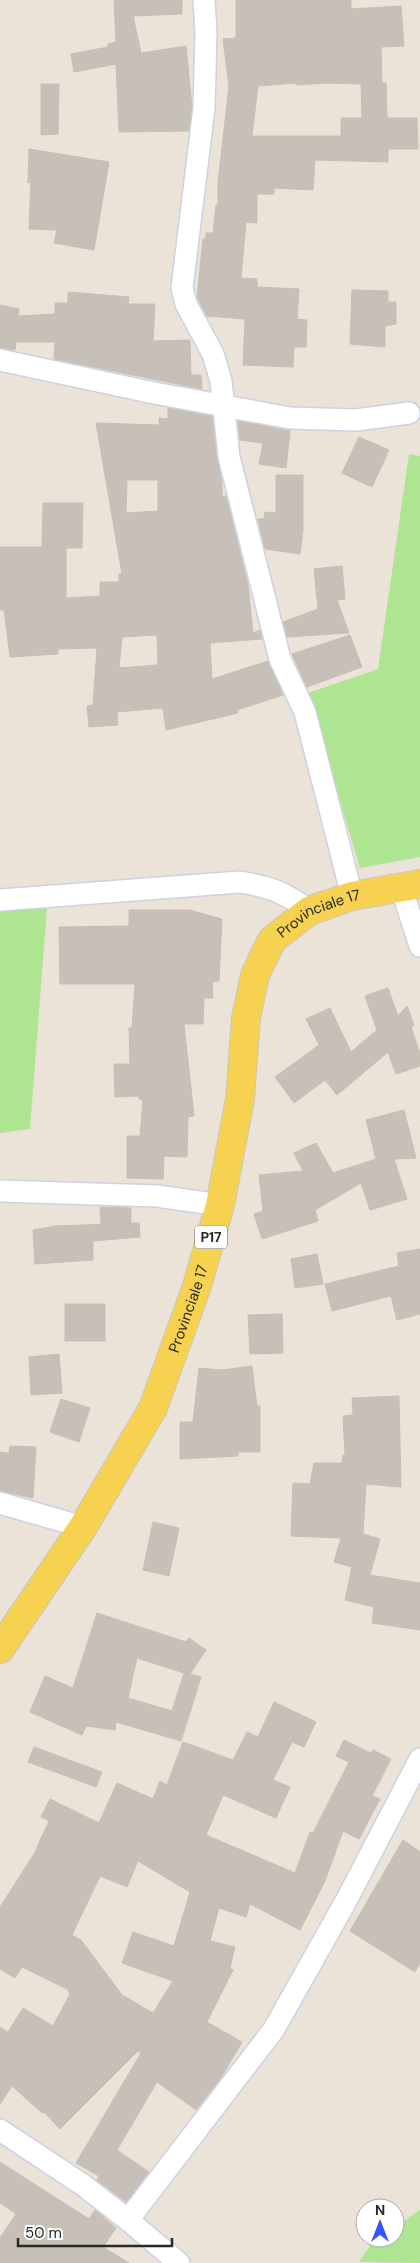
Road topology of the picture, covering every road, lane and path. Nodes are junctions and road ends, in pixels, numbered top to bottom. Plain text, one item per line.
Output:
1 (204, 0) edge
2 (0, 360) edge
3 (223, 405) junction
4 (409, 413) dead end
5 (411, 886) edge
6 (352, 896) junction
7 (0, 900) edge
8 (308, 911) junction
9 (420, 946) edge
10 (0, 1191) edge
11 (220, 1205) junction
12 (0, 1503) edge
13 (82, 1527) junction
14 (0, 1649) edge
15 (420, 1759) edge
16 (0, 2130) edge
17 (128, 2220) junction
18 (179, 2263) edge

1 - 3 street
2 - 3 street
3 - 4 street
3 - 6 street
5 - 6 main road, Provinciale 17 / P17
5 - 9 street
6 - 8 main road, Provinciale 17 / P17
7 - 8 street
8 - 11 main road, Provinciale 17 / P17
10 - 11 street
11 - 13 main road, Provinciale 17 / P17
12 - 13 street
13 - 14 main road, Provinciale 17 / P17
15 - 17 street
16 - 17 street
17 - 18 street

